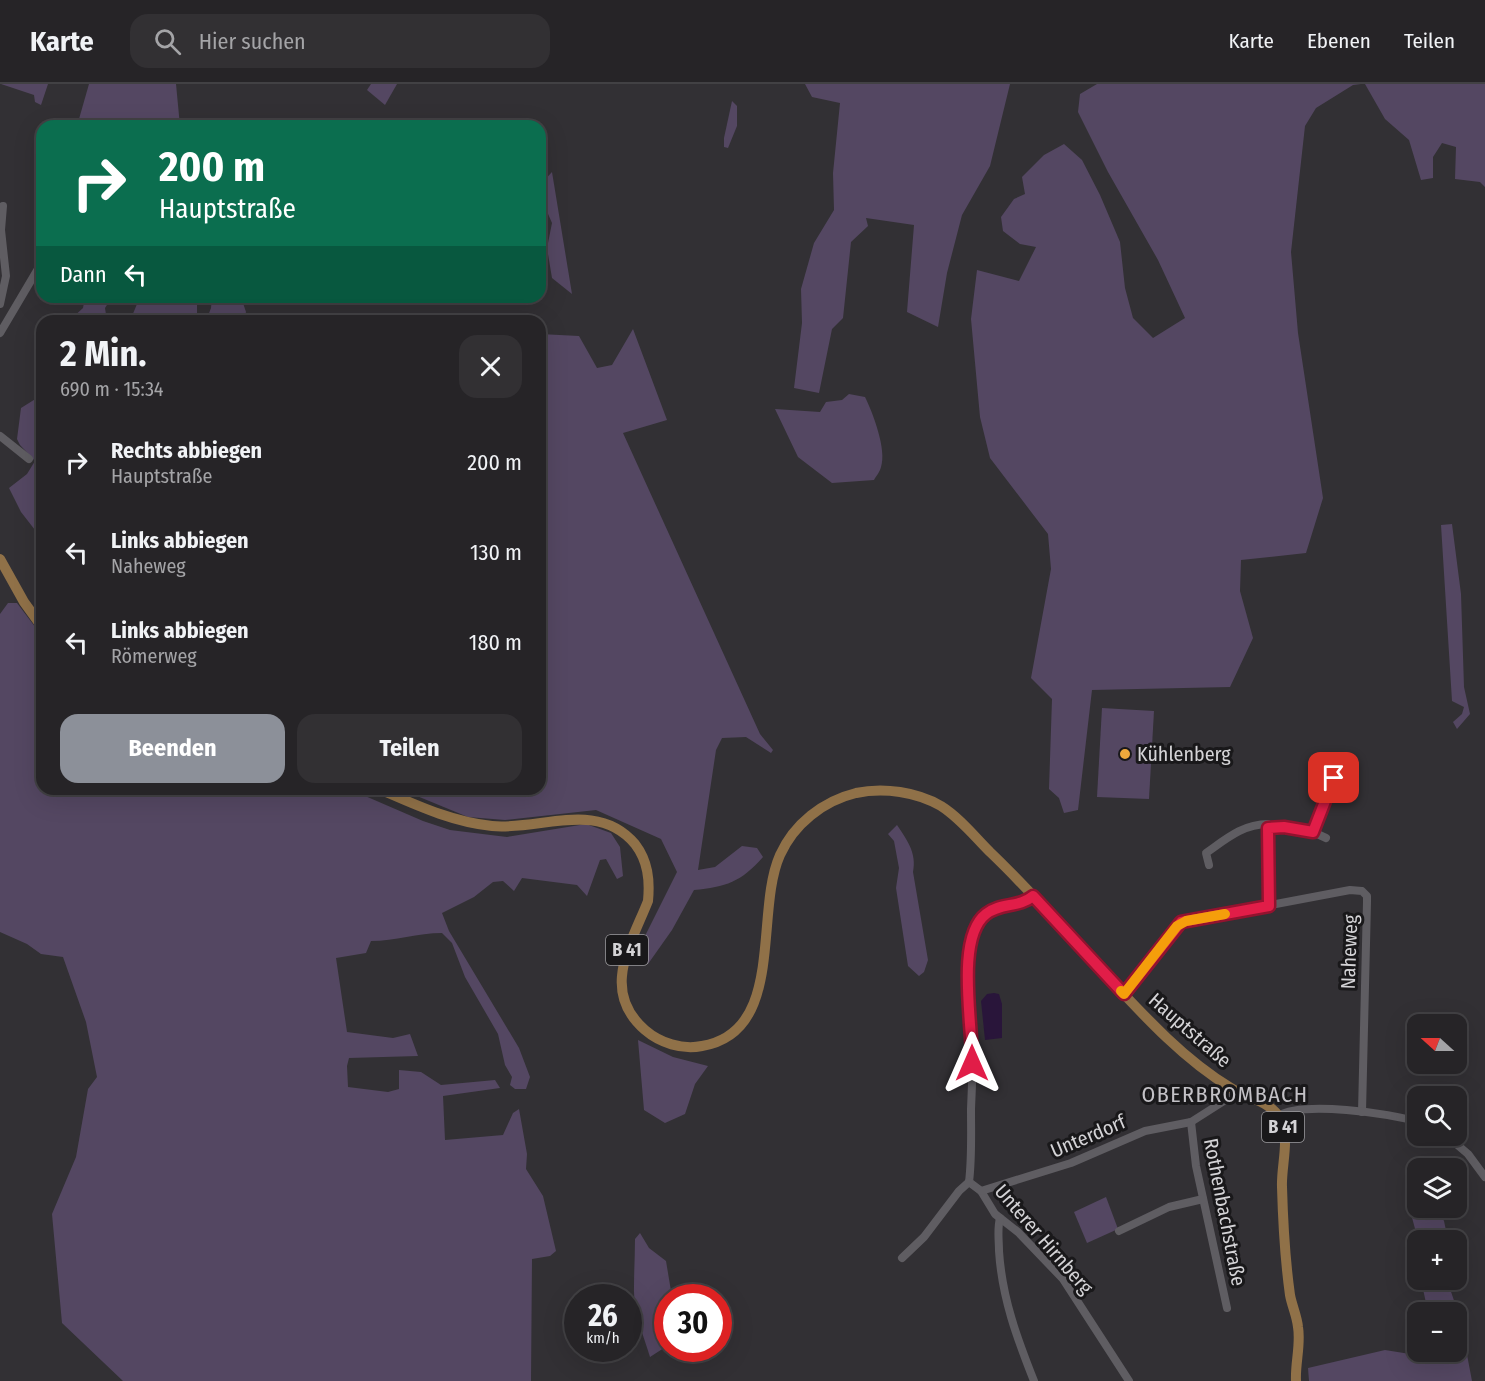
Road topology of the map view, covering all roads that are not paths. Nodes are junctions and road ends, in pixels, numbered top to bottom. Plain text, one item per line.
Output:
1 (3, 206) dead end
2 (36, 272) edge
3 (0, 304) edge
4 (0, 333) edge
5 (0, 436) edge
6 (29, 459) dead end
7 (0, 559) edge
8 (36, 619) edge
9 (1334, 778) dead end
10 (393, 795) edge
11 (1268, 828) junction
12 (1313, 832) junction
13 (1326, 838) dead end
14 (1209, 865) dead end
15 (1033, 896) junction
16 (1269, 906) junction
17 (1124, 994) junction
18 (1233, 1089) junction
19 (1362, 1112) junction
20 (1278, 1116) junction
21 (1407, 1119) edge
22 (1191, 1122) junction
23 (1459, 1146) edge
24 (1485, 1177) edge
25 (969, 1182) junction
26 (981, 1191) junction
27 (1203, 1199) junction
28 (1000, 1218) junction
29 (1119, 1231) dead end
30 (902, 1258) dead end
31 (1227, 1308) dead end
32 (1034, 1381) edge
33 (1129, 1381) edge
34 (1296, 1381) edge

1 - 3 street
2 - 4 street
5 - 6 street
7 - 8 main road
9 - 12 street
10 - 15 main road, Hauptstraße / B 41
11 - 12 street
11 - 14 street
11 - 16 street
12 - 13 street
15 - 17 main road, Hauptstraße / B 41
15 - 25 street
16 - 17 street, Naheweg
16 - 19 street, Naheweg
17 - 18 main road, Hauptstraße / B 41
18 - 20 main road, Hauptstraße / B 41
18 - 22 street, Unterdorf
19 - 20 street
19 - 21 street
20 - 34 main road, B 41
22 - 26 street, Unterdorf
22 - 27 street, Rothenbachstraße
23 - 24 street
25 - 26 street, Unterer Hirnberg
25 - 30 street
26 - 28 street, Unterer Hirnberg
27 - 29 street
27 - 31 street, Rothenbachstraße
28 - 32 street
28 - 33 street, Unterer Hirnberg

